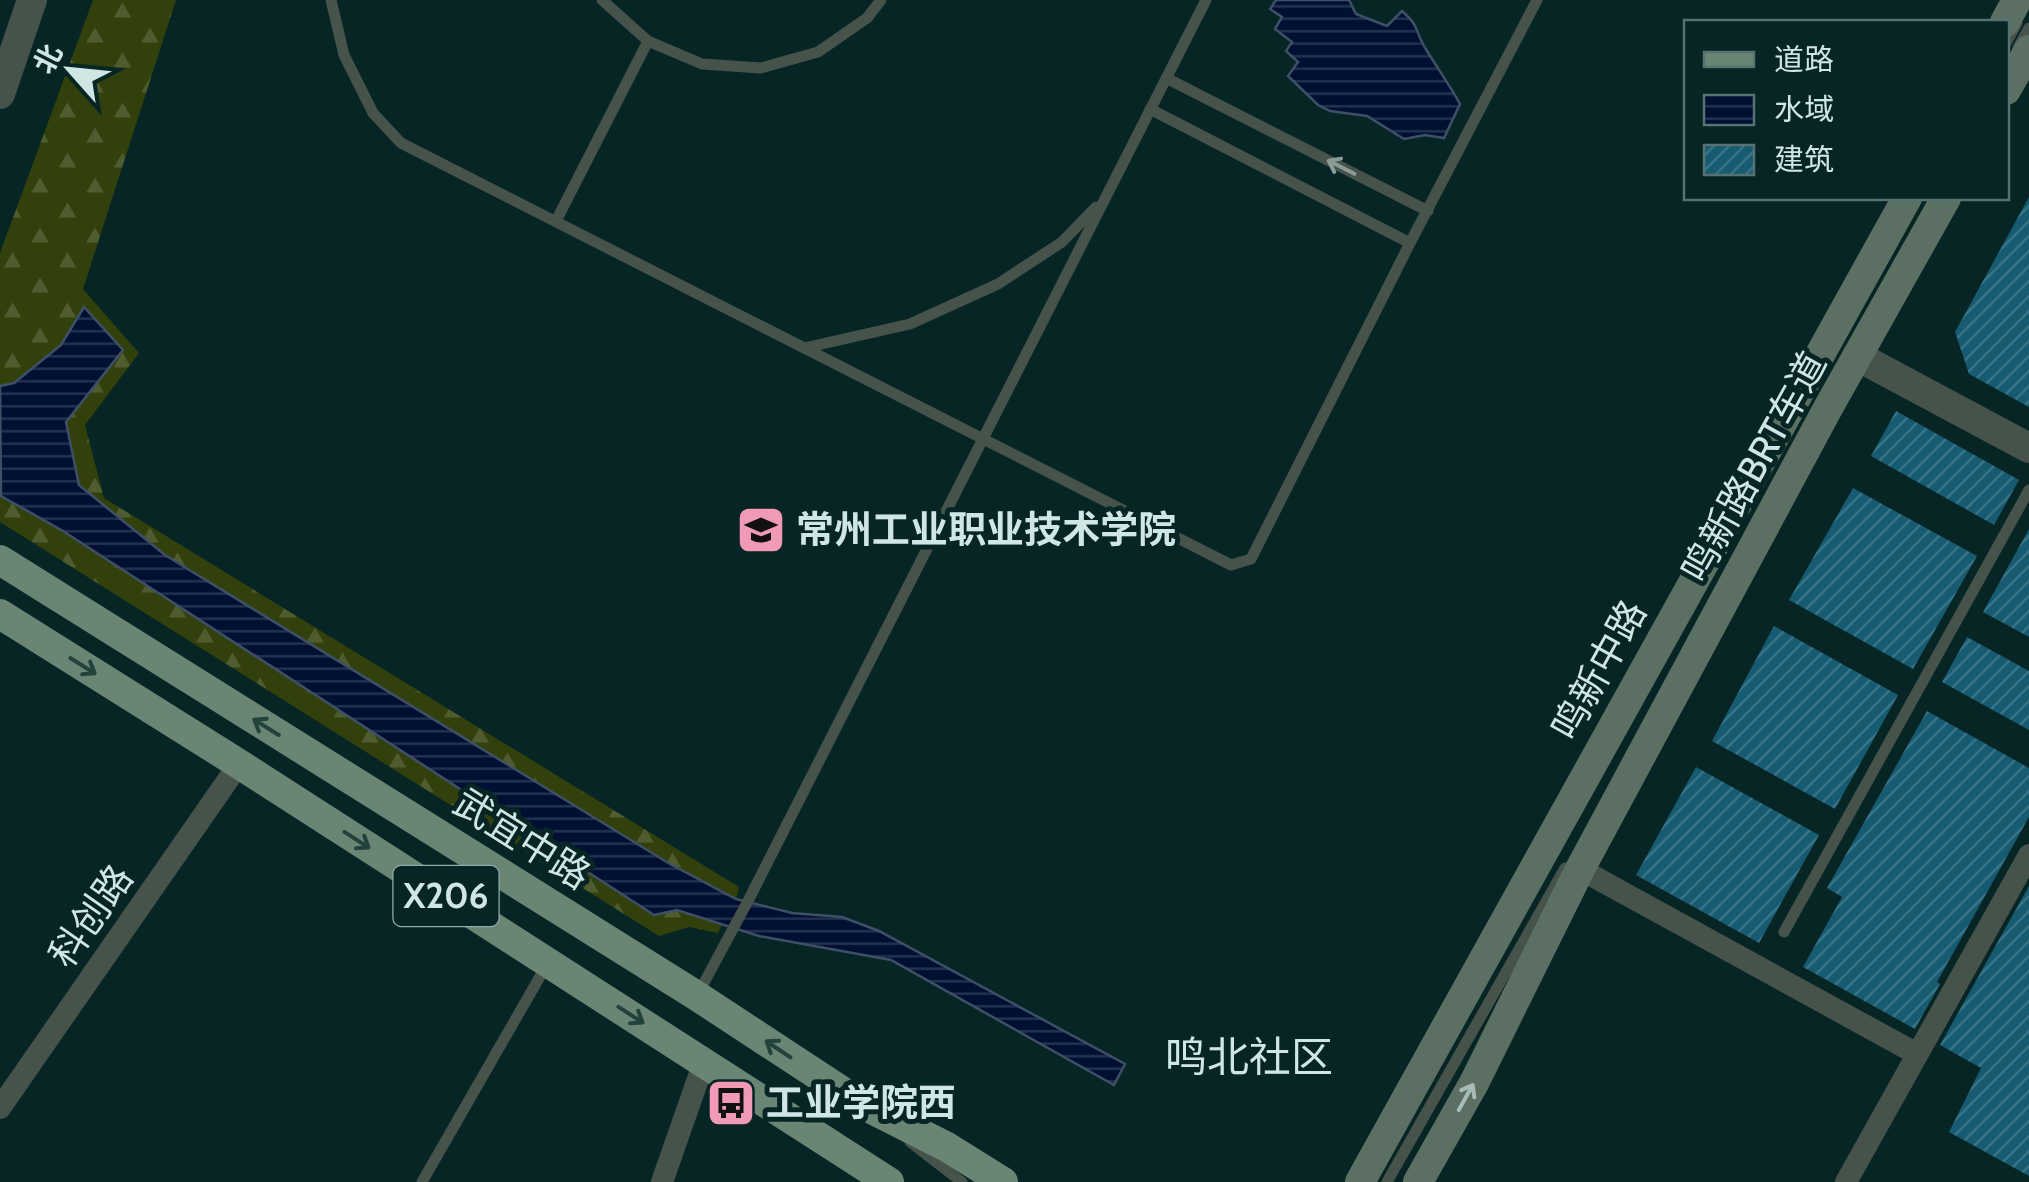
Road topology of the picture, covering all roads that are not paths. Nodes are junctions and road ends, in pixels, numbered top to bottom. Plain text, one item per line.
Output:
1 (32, 0) edge
2 (332, 0) edge
3 (602, 0) edge
4 (881, 0) edge
5 (1206, 0) edge
6 (1538, 0) edge
7 (2029, 2) edge
8 (2029, 28) edge
9 (2009, 38) edge
10 (648, 42) junction
11 (2029, 50) edge
12 (2009, 64) edge
13 (1166, 78) junction
14 (2009, 85) edge
15 (0, 94) edge
16 (1150, 110) junction
17 (1104, 199) junction
18 (1907, 200) edge
19 (1920, 200) edge
20 (1935, 200) edge
21 (1945, 200) edge
22 (1428, 211) junction
23 (556, 222) junction
24 (1410, 243) junction
25 (804, 348) junction
26 (1857, 356) junction
27 (982, 438) junction
28 (2029, 448) edge
29 (2029, 490) edge
30 (0, 560) edge
31 (0, 614) edge
32 (239, 764) junction
33 (1600, 778) dead end
34 (1590, 795) dead end
35 (1587, 828) dead end
36 (2029, 855) edge
37 (1574, 866) junction
38 (1784, 932) dead end
39 (548, 962) junction
40 (697, 996) junction
41 (1918, 1054) junction
42 (704, 1062) junction
43 (860, 1102) junction
44 (0, 1108) edge
45 (422, 1182) edge
46 (662, 1182) edge
47 (889, 1182) edge
48 (962, 1182) edge
49 (1003, 1182) edge
50 (1360, 1182) edge
51 (1376, 1182) edge
52 (1387, 1182) edge
53 (1418, 1182) edge
54 (1846, 1182) edge

1 - 15 street
2 - 23 lane
3 - 10 lane
4 - 10 lane
5 - 13 lane
6 - 22 lane
7 - 9 lane
8 - 12 lane
10 - 23 lane
11 - 14 main road
13 - 16 lane
22 -> 13 lane
16 - 17 lane
16 - 24 lane
17 - 25 lane
17 - 27 lane
18 - 50 main road, 鸣新中路
19 - 33 lane, 鸣新路BRT车道
20 - 35 lane, 鸣新路BRT车道
21 - 26 main road, 鸣新中路
22 - 24 lane
23 - 25 lane
24 - 27 lane
25 - 27 lane
26 - 28 street
26 - 37 main road, 鸣新中路
27 - 40 lane
29 - 38 lane
40 -> 30 main road, 武宜中路 / X206
31 -> 32 main road, X206
32 -> 39 main road, X206
32 - 44 street, 科创路
34 - 51 lane
36 - 41 street
37 - 41 street
37 - 52 lane
53 -> 37 main road, 鸣新中路
39 -> 42 main road, X206
39 - 45 lane
43 -> 40 main road, 武宜中路 / X206
41 - 54 street
42 - 46 street
42 - 47 main road, X206
43 - 48 lane
43 - 49 main road, 武宜中路 / X206

